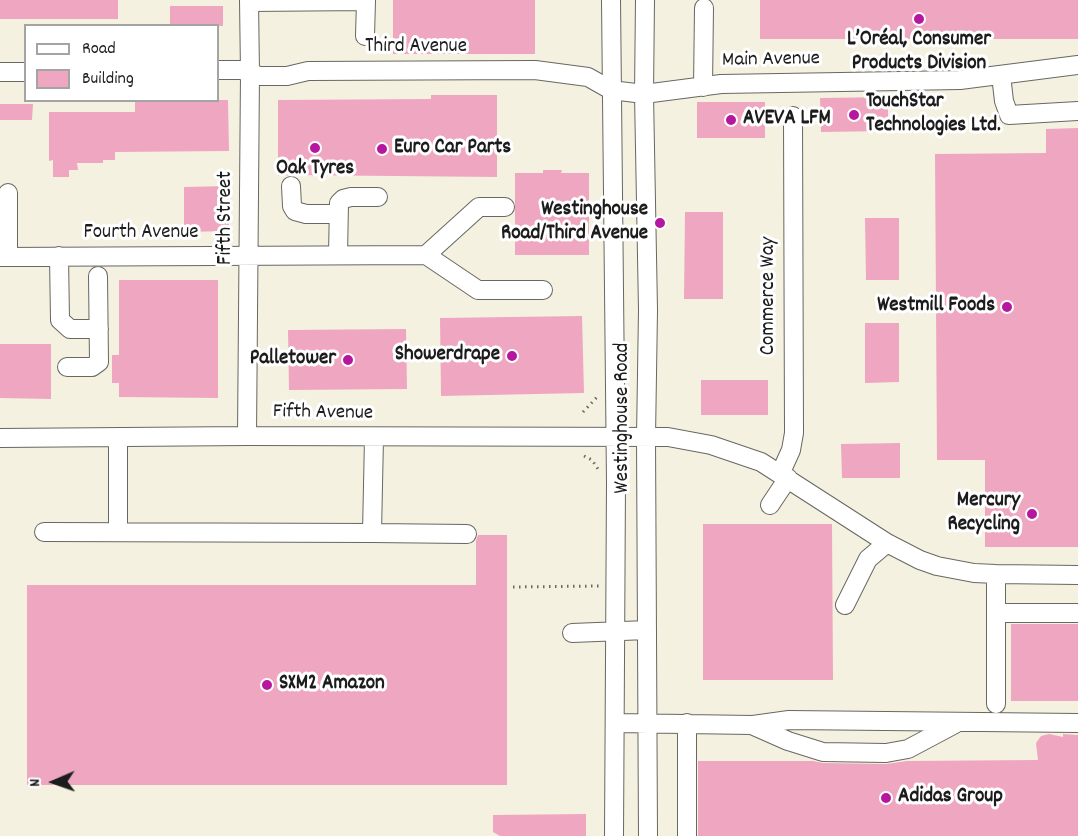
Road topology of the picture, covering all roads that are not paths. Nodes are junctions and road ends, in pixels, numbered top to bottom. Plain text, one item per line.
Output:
1 (611, 0) edge
2 (645, 0) edge
3 (249, 1) edge
4 (704, 8) dead end
5 (366, 36) dead end
6 (1078, 65) edge
7 (219, 70) edge
8 (0, 72) edge
9 (24, 72) edge
10 (250, 73) junction
11 (1001, 75) junction
12 (703, 87) junction
13 (611, 90) junction
14 (644, 94) junction
15 (1078, 111) edge
16 (792, 116) dead end
17 (291, 186) dead end
18 (8, 193) dead end
19 (378, 197) dead end
20 (505, 207) dead end
21 (338, 214) junction
22 (338, 255) junction
23 (426, 255) junction
24 (59, 256) junction
25 (249, 256) junction
26 (4, 257) edge
27 (98, 276) dead end
28 (543, 290) dead end
29 (99, 329) junction
30 (67, 368) dead end
31 (247, 436) junction
32 (118, 437) junction
33 (615, 437) junction
34 (646, 437) junction
35 (0, 438) edge
36 (374, 438) junction
37 (784, 475) junction
38 (770, 505) dead end
39 (44, 532) dead end
40 (118, 532) junction
41 (372, 533) junction
42 (467, 534) dead end
43 (887, 543) junction
44 (996, 574) junction
45 (1078, 574) edge
46 (845, 606) dead end
47 (996, 613) junction
48 (1078, 614) edge
49 (647, 630) junction
50 (616, 631) junction
51 (572, 633) dead end
52 (996, 704) dead end
53 (615, 723) junction
54 (647, 723) junction
55 (687, 723) junction
56 (956, 723) junction
57 (1078, 723) edge
58 (753, 725) junction
59 (614, 836) edge
60 (648, 836) edge
61 (687, 836) edge

1 - 13 street, Westinghouse Road
2 - 14 street, Westinghouse Road
3 - 5 street
3 - 10 street, Fifth Street
4 - 12 street
6 - 11 street, Main Avenue
7 - 10 street, Third Avenue
8 - 9 street
10 - 13 street, Third Avenue
10 - 25 street, Fifth Street
11 - 12 street, Main Avenue
11 - 15 street
12 - 14 street, Main Avenue
13 - 14 street, Third Avenue
13 - 33 street, Westinghouse Road
14 - 34 street, Westinghouse Road
16 - 37 street, Commerce Way
17 - 21 street
18 - 26 street
19 - 21 street
20 - 23 street
21 - 22 street
22 - 23 street, Fourth Avenue
22 - 25 street, Fourth Avenue
23 - 28 street
24 - 25 street, Fourth Avenue
24 - 26 street, Fourth Avenue
24 - 29 street
25 - 31 street, Fifth Street
27 - 29 street
29 - 30 street
31 - 32 street, Fifth Avenue
31 - 36 street, Fifth Avenue
32 - 35 street, Fifth Avenue
32 - 40 street
33 - 34 street, Fifth Avenue
33 - 36 street, Fifth Avenue
33 - 50 street, Westinghouse Road
34 - 37 street
34 - 49 street, Westinghouse Road
36 - 41 street
37 - 38 street, Commerce Way
37 - 43 street
39 - 40 street
40 - 41 street
41 - 42 street
43 - 44 street
43 - 46 street
44 - 45 street
44 - 47 street
47 - 48 street
47 - 52 street
49 - 50 street
49 - 54 street, Westinghouse Road
50 - 51 street
50 - 53 street, Westinghouse Road
53 - 54 street
53 - 59 street, Westinghouse Road
54 - 55 street
54 - 60 street, Westinghouse Road
55 - 58 street
55 - 61 street
56 - 57 street
56 - 58 street
56 - 58 street

